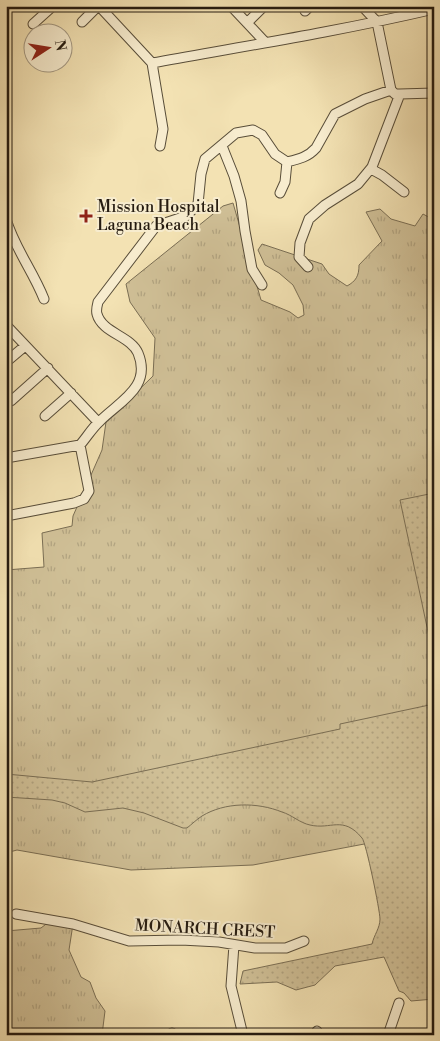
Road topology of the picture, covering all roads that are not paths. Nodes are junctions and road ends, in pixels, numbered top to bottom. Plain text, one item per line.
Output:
1 (53, 6) edge
2 (99, 6) edge
3 (231, 6) edge
4 (264, 6) edge
5 (362, 6) edge
6 (434, 8) edge
7 (36, 22) edge
8 (82, 22) dead end
9 (246, 22) junction
10 (377, 22) junction
11 (265, 42) junction
12 (152, 62) junction
13 (391, 90) junction
14 (434, 93) edge
15 (400, 94) junction
16 (160, 146) dead end
17 (222, 146) junction
18 (287, 162) junction
19 (371, 169) junction
20 (404, 192) dead end
21 (280, 193) dead end
22 (6, 218) edge
23 (308, 267) dead end
24 (262, 285) dead end
25 (44, 299) dead end
26 (6, 325) edge
27 (25, 346) junction
28 (6, 362) edge
29 (48, 368) junction
30 (71, 393) junction
31 (12, 402) dead end
32 (45, 416) dead end
33 (98, 422) junction
34 (80, 445) junction
35 (6, 458) edge
36 (6, 516) edge
37 (16, 914) dead end
38 (304, 941) dead end
39 (234, 945) junction
40 (399, 1003) dead end
41 (242, 1035) edge
42 (388, 1035) edge

1 - 7 street
2 - 8 street
2 - 12 street
3 - 9 street
4 - 9 street
5 - 10 street
6 - 10 street
9 - 11 street
10 - 11 street
10 - 13 street
11 - 12 street
12 - 16 street
13 - 15 street
13 - 18 street
14 - 15 street
15 - 19 street
17 - 18 street
17 - 24 street
17 - 33 street
18 - 21 street
19 - 20 street
19 - 23 street
22 - 25 street
26 - 27 street
27 - 28 street
27 - 29 street
29 - 30 street
29 - 31 street
30 - 32 street
30 - 33 street
33 - 34 street
34 - 35 street
34 - 36 street
37 - 39 street, MONARCH CREST
38 - 39 street, MONARCH CREST
39 - 41 street
40 - 42 street

